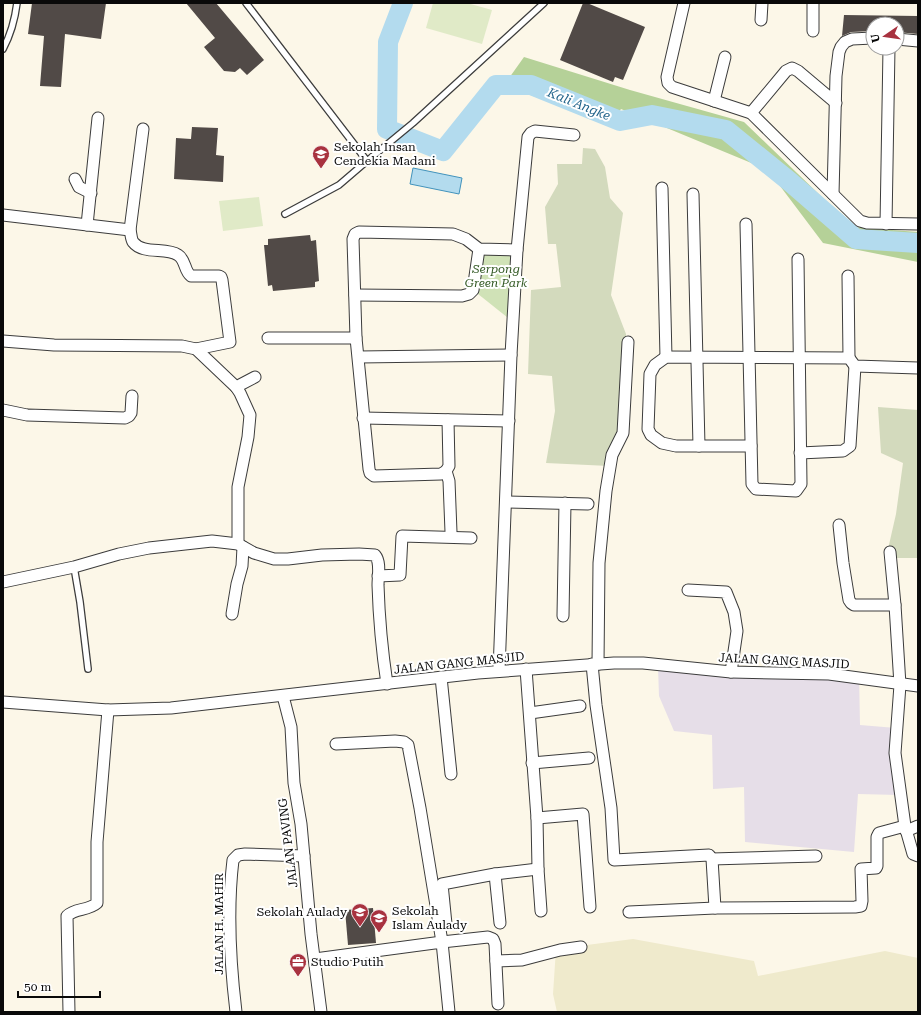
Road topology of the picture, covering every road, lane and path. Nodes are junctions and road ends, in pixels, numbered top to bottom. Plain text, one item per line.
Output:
1 (17, 3) edge
2 (246, 3) edge
3 (544, 3) edge
4 (684, 3) edge
5 (762, 3) edge
6 (813, 3) edge
7 (761, 20) dead end
8 (813, 32) dead end
9 (865, 38) edge
10 (905, 40) edge
11 (918, 41) edge
12 (3, 49) edge
13 (889, 56) edge
14 (725, 57) dead end
15 (714, 101) junction
16 (836, 103) junction
17 (751, 113) junction
18 (98, 118) dead end
19 (142, 129) dead end
20 (574, 135) dead end
21 (367, 161) junction
22 (75, 179) dead end
23 (662, 188) dead end
24 (91, 193) junction
25 (693, 194) dead end
26 (833, 194) junction
27 (285, 214) dead end
28 (3, 215) edge
29 (746, 224) dead end
30 (886, 224) junction
31 (918, 224) edge
32 (87, 225) junction
33 (130, 230) junction
34 (479, 249) junction
35 (517, 250) junction
36 (798, 259) dead end
37 (848, 276) dead end
38 (355, 295) junction
39 (268, 338) dead end
40 (356, 338) junction
41 (3, 342) edge
42 (628, 342) dead end
43 (196, 349) junction
44 (511, 355) junction
45 (359, 357) junction
46 (666, 357) junction
47 (698, 357) junction
48 (750, 358) junction
49 (799, 358) junction
50 (852, 362) junction
51 (918, 368) edge
52 (256, 377) dead end
53 (236, 387) junction
54 (132, 396) dead end
55 (3, 410) edge
56 (363, 418) junction
57 (448, 420) junction
58 (509, 421) junction
59 (699, 446) junction
60 (751, 446) junction
61 (800, 453) junction
62 (446, 471) junction
63 (506, 502) junction
64 (566, 503) junction
65 (588, 504) dead end
66 (839, 524) dead end
67 (450, 532) dead end
68 (471, 538) dead end
69 (241, 545) junction
70 (890, 552) dead end
71 (74, 567) junction
72 (378, 576) junction
73 (3, 582) edge
74 (688, 590) dead end
75 (895, 605) junction
76 (232, 614) dead end
77 (563, 616) dead end
78 (595, 664) junction
79 (88, 669) dead end
80 (526, 670) junction
81 (499, 671) junction
82 (731, 672) junction
83 (441, 677) junction
84 (387, 684) junction
85 (900, 685) junction
86 (918, 686) edge
87 (283, 696) junction
88 (3, 702) edge
89 (580, 706) dead end
90 (108, 710) junction
91 (530, 713) junction
92 (336, 744) dead end
93 (589, 758) dead end
94 (532, 763) junction
95 (451, 774) dead end
96 (537, 818) junction
97 (918, 826) edge
98 (906, 828) junction
99 (304, 856) junction
100 (816, 856) dead end
101 (918, 856) edge
102 (712, 859) junction
103 (538, 869) junction
104 (495, 874) junction
105 (590, 907) dead end
106 (715, 908) junction
107 (541, 911) dead end
108 (629, 912) dead end
109 (500, 923) dead end
110 (447, 930) dead end
111 (442, 942) junction
112 (581, 947) dead end
113 (315, 959) junction
114 (496, 961) junction
115 (498, 1004) dead end
116 (69, 1012) edge
117 (236, 1012) edge
118 (321, 1012) edge
119 (449, 1012) edge

1 - 12 lane
2 - 21 lane
3 - 21 lane
4 - 15 street
5 - 7 street
6 - 8 street
9 - 16 street
10 - 11 street
13 - 30 street
14 - 15 street
15 - 17 street
16 - 17 street
16 - 26 street
17 - 26 street
18 - 24 street
19 - 33 street
20 - 35 street
21 - 27 lane
22 - 24 street
23 - 46 street
24 - 32 street
25 - 47 street
26 - 30 street
28 - 32 street
29 - 48 street
30 - 31 street
32 - 33 street
33 - 43 street
34 - 35 street
34 - 38 street
34 - 38 street
35 - 44 street
36 - 49 street
37 - 50 street
38 - 40 street
39 - 40 street
40 - 45 street
41 - 43 street
42 - 78 street
43 - 53 street
44 - 45 street
44 - 58 street
45 - 56 street
46 - 47 street
46 - 59 street
47 - 48 street
47 - 59 street
48 - 49 street
48 - 60 street
49 - 50 street
49 - 61 street
50 - 51 street
50 - 61 street
52 - 53 street
53 - 69 street
54 - 55 street
56 - 57 street
56 - 62 street
57 - 58 street
57 - 62 street
58 - 63 street
59 - 60 street
60 - 61 street
62 - 67 street
63 - 64 street
63 - 81 street
64 - 65 street
64 - 77 street
66 - 75 street
68 - 72 street
69 - 71 street
69 - 72 street
69 - 76 street
70 - 75 street
71 - 73 street
71 - 79 lane
72 - 84 street
74 - 82 street
75 - 85 street
78 - 80 street, JALAN GANG MASJID
78 - 82 street, JALAN GANG MASJID
78 - 102 street
80 - 81 street, JALAN GANG MASJID
80 - 91 street
81 - 83 street, JALAN GANG MASJID
82 - 85 street, JALAN GANG MASJID
83 - 84 street, JALAN GANG MASJID
83 - 95 street
84 - 87 street, JALAN GANG MASJID
85 - 86 street, JALAN GANG MASJID
85 - 98 street
87 - 90 street, JALAN GANG MASJID
87 - 99 street, JALAN PAVING
88 - 90 street, JALAN GANG MASJID
89 - 91 street
90 - 116 street
91 - 94 street
92 - 111 street
93 - 94 street
94 - 96 street
96 - 103 street
96 - 105 street
97 - 98 street
98 - 101 street
98 - 106 street
99 - 113 street, JALAN PAVING
99 - 117 street, JALAN H. MAHIR
100 - 102 street
102 - 106 street
103 - 104 street
103 - 107 street
104 - 109 street
104 - 110 street
106 - 108 street
111 - 113 street
111 - 114 street
111 - 119 street
112 - 114 street
113 - 118 street, JALAN PAVING
114 - 115 street

